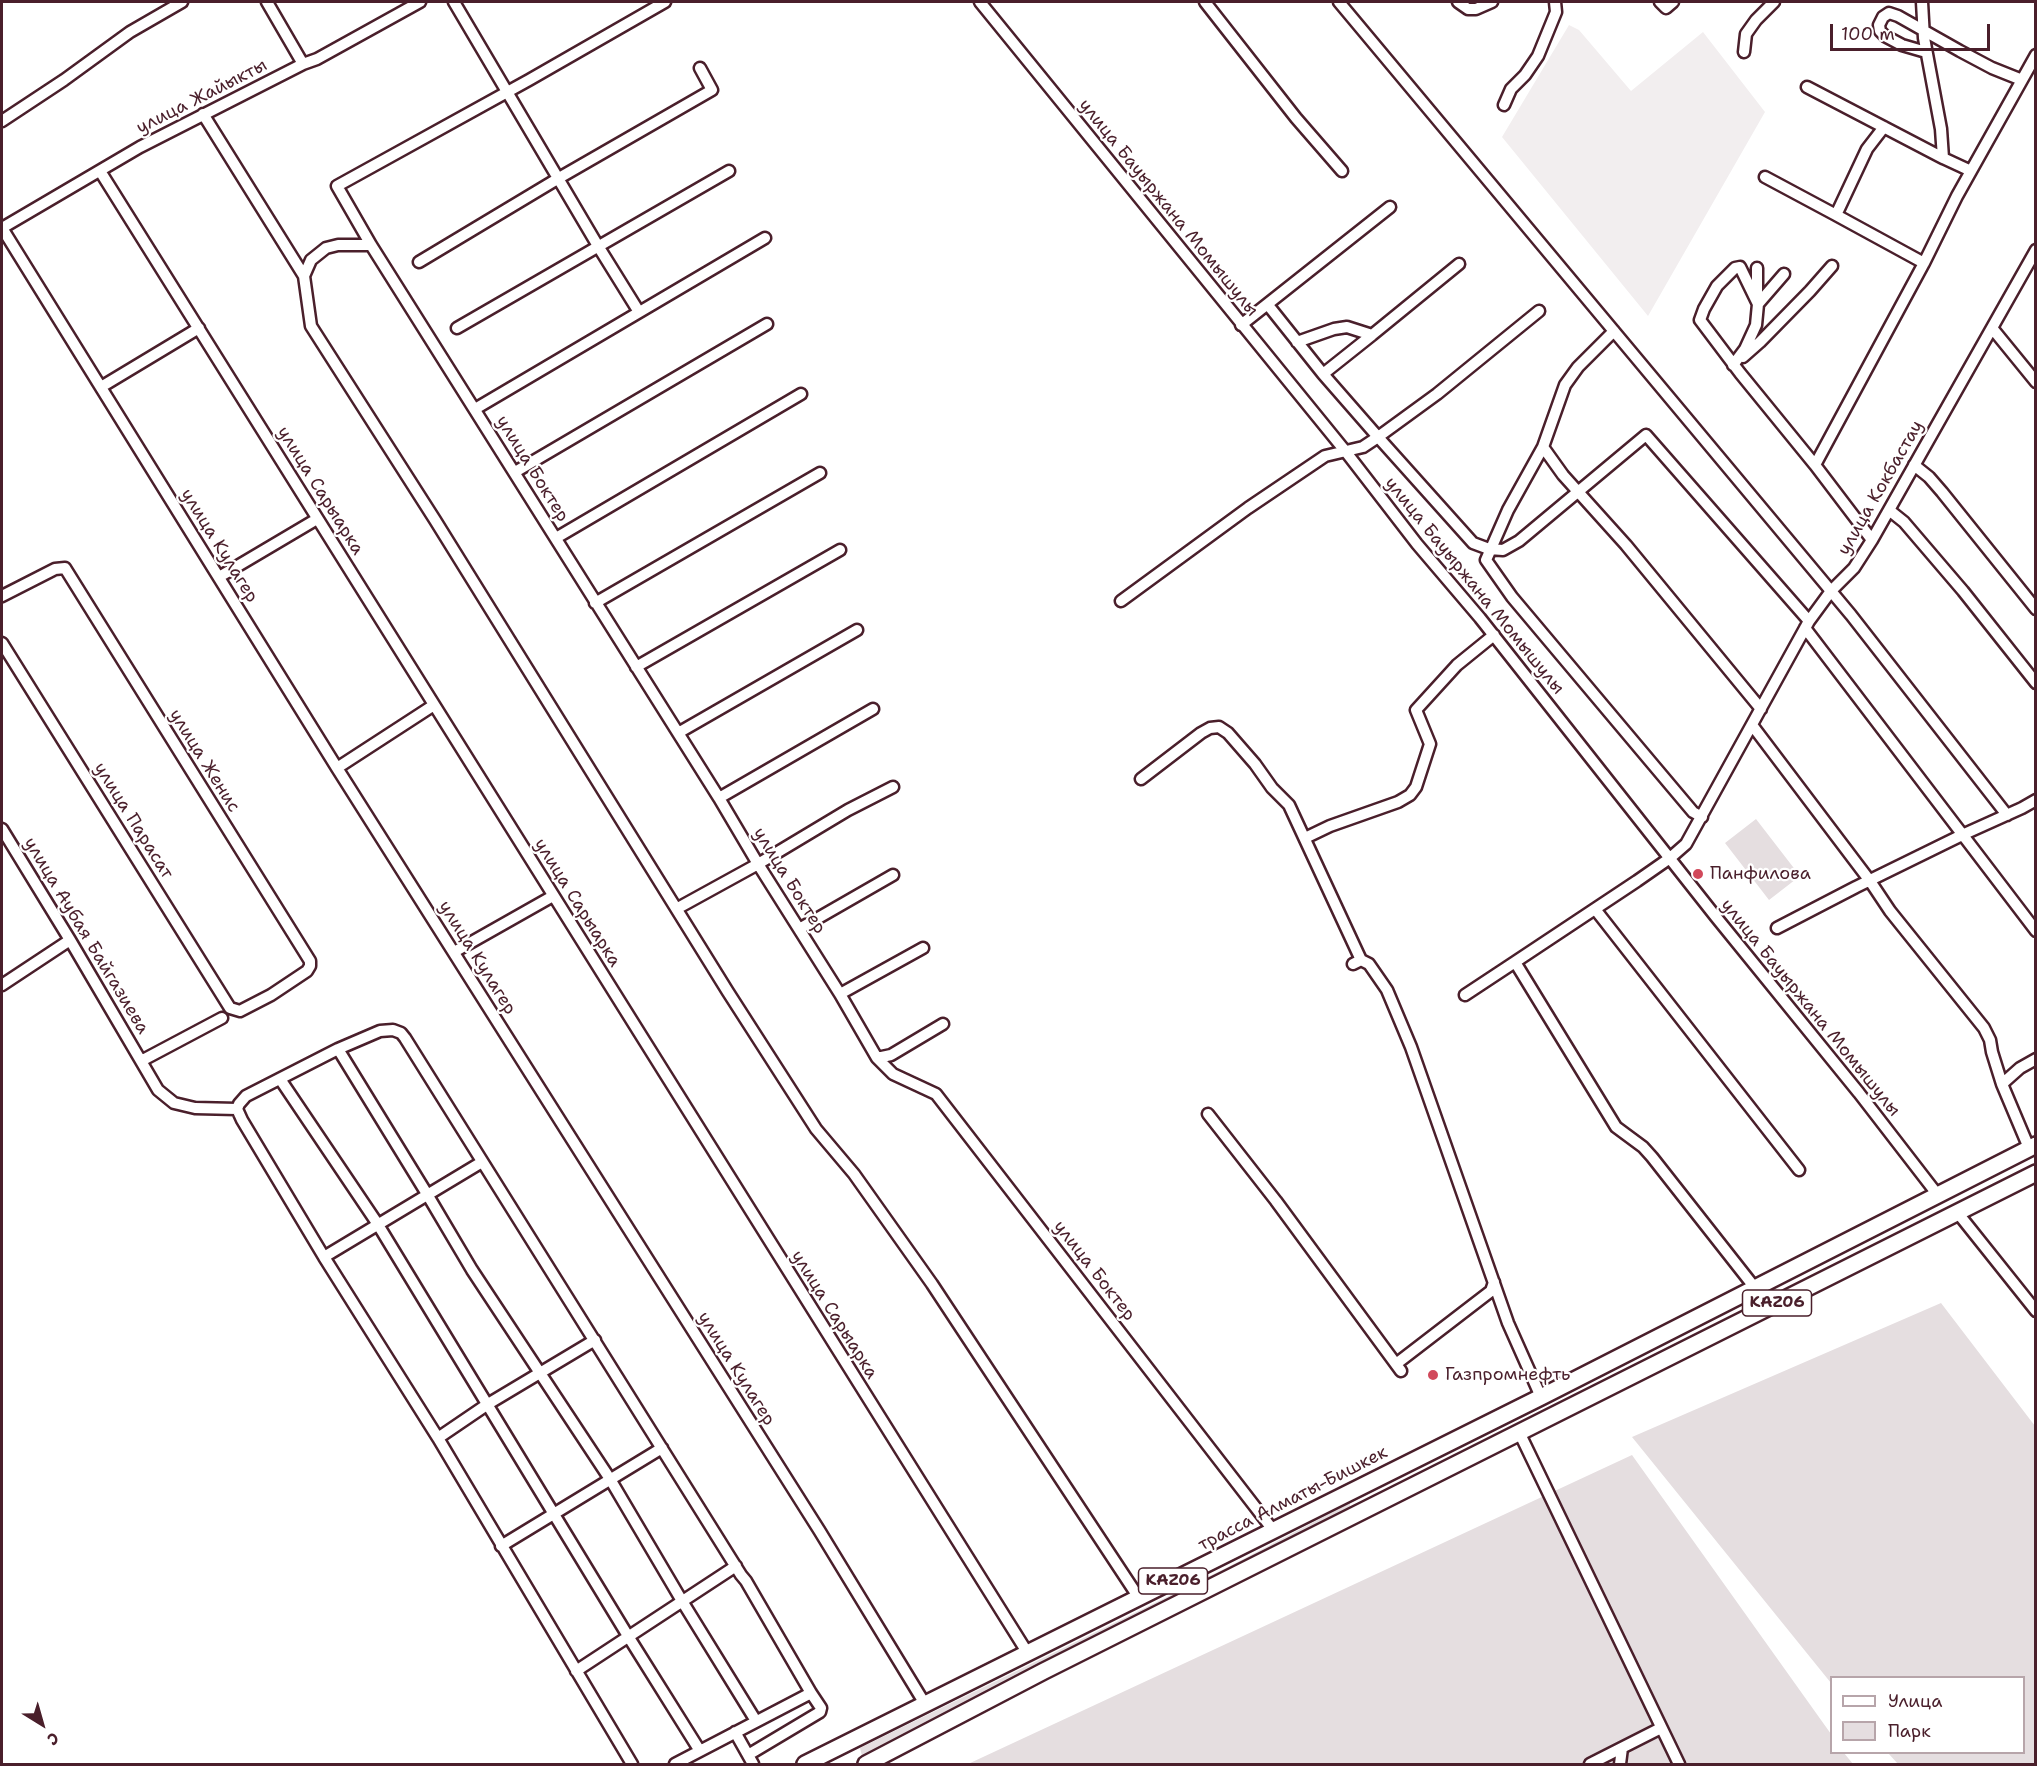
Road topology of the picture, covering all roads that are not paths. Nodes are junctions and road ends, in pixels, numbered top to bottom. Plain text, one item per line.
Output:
1 (182, 2) edge
2 (267, 2) edge
3 (420, 2) edge
4 (454, 2) edge
5 (665, 2) edge
6 (980, 2) edge
7 (1205, 2) edge
8 (1339, 2) edge
9 (1458, 2) edge
10 (1492, 2) edge
11 (1555, 2) edge
12 (1660, 2) edge
13 (1673, 2) edge
14 (1774, 2) edge
15 (1922, 2) edge
16 (1924, 30) junction
17 (1744, 52) dead end
18 (1926, 52) junction
19 (2036, 55) edge
20 (303, 64) junction
21 (700, 68) dead end
22 (2022, 80) junction
23 (1807, 87) dead end
24 (507, 91) junction
25 (1504, 105) dead end
26 (203, 114) junction
27 (2, 121) edge
28 (1884, 127) junction
29 (1943, 158) junction
30 (100, 171) junction
31 (729, 171) dead end
32 (1342, 171) dead end
33 (1971, 171) junction
34 (1765, 177) dead end
35 (559, 178) junction
36 (1390, 207) dead end
37 (1836, 215) junction
38 (2, 228) edge
39 (765, 238) dead end
40 (371, 245) junction
41 (598, 246) junction
42 (2036, 250) edge
43 (419, 262) dead end
44 (1924, 263) junction
45 (1459, 264) dead end
46 (1832, 266) dead end
47 (1757, 268) dead end
48 (1784, 274) dead end
49 (304, 276) junction
50 (1758, 304) junction
51 (1268, 305) junction
52 (1539, 311) dead end
53 (639, 312) junction
54 (767, 324) dead end
55 (1241, 325) junction
56 (199, 328) junction
57 (457, 328) dead end
58 (1992, 328) junction
59 (1614, 331) junction
60 (1372, 334) junction
61 (1297, 342) junction
62 (1733, 365) junction
63 (1323, 374) junction
64 (2036, 382) edge
65 (101, 387) junction
66 (801, 394) dead end
67 (475, 409) junction
68 (1378, 437) junction
69 (1364, 447) junction
70 (1543, 447) junction
71 (1346, 452) junction
72 (1815, 465) junction
73 (1914, 465) junction
74 (1359, 468) junction
75 (515, 472) junction
76 (820, 472) dead end
77 (1579, 492) junction
78 (1889, 510) junction
79 (318, 519) junction
80 (556, 538) junction
81 (1872, 540) junction
82 (1489, 549) junction
83 (840, 550) dead end
84 (219, 577) junction
85 (1831, 591) junction
86 (2, 596) edge
87 (1121, 601) dead end
88 (595, 603) junction
89 (2036, 609) edge
90 (1807, 625) junction
91 (857, 630) dead end
92 (1494, 635) junction
93 (2, 644) edge
94 (636, 668) junction
95 (2036, 683) edge
96 (434, 705) junction
97 (1761, 708) junction
98 (873, 709) dead end
99 (1752, 725) junction
100 (678, 734) junction
101 (337, 768) junction
102 (1141, 779) dead end
103 (893, 787) dead end
104 (719, 798) junction
105 (2035, 801) edge
106 (2007, 815) junction
107 (1702, 817) junction
108 (2, 829) edge
109 (1962, 835) junction
110 (1305, 838) junction
111 (1670, 858) junction
112 (758, 864) junction
113 (893, 875) dead end
114 (1870, 881) junction
115 (553, 896) junction
116 (678, 908) junction
117 (1595, 909) junction
118 (1777, 928) dead end
119 (799, 929) junction
120 (2036, 931) edge
121 (70, 940) junction
122 (923, 948) dead end
123 (454, 952) junction
124 (1515, 962) junction
125 (2, 985) edge
126 (840, 994) junction
127 (1465, 995) dead end
128 (240, 1011) joint
129 (222, 1018) dead end
130 (943, 1024) dead end
131 (338, 1049) junction
132 (877, 1058) junction
133 (2036, 1059) edge
134 (141, 1061) junction
135 (280, 1079) junction
136 (2002, 1084) junction
137 (237, 1109) junction
138 (1208, 1114) dead end
139 (2032, 1147) edge
140 (482, 1162) junction
141 (1799, 1170) dead end
142 (2036, 1173) edge
143 (427, 1194) junction
144 (1937, 1194) junction
145 (1957, 1212) junction
146 (377, 1223) junction
147 (324, 1257) junction
148 (1494, 1282) junction
149 (1755, 1288) junction
150 (2036, 1311) edge
151 (595, 1340) junction
152 (541, 1372) junction
153 (1541, 1398) junction
154 (488, 1404) junction
155 (1519, 1432) junction
156 (438, 1438) junction
157 (663, 1449) junction
158 (610, 1479) junction
159 (1360, 1486) junction
160 (1371, 1508) junction
161 (554, 1515) junction
162 (1273, 1530) junction
163 (501, 1546) junction
164 (736, 1566) junction
165 (1139, 1598) junction
166 (682, 1601) junction
167 (627, 1636) junction
168 (1027, 1652) junction
169 (576, 1671) junction
170 (811, 1693) junction
171 (926, 1704) junction
172 (756, 1721) junction
173 (1661, 1728) junction
174 (735, 1732) junction
175 (1622, 1748) junction
176 (700, 1751) junction
177 (834, 1758) edge
178 (750, 1760) edge
179 (632, 1764) edge
180 (675, 1764) edge
181 (805, 1764) edge
182 (866, 1764) edge
183 (1590, 1764) edge
184 (1620, 1764) edge
185 (1679, 1764) edge

1 - 27 street
2 - 20 street
3 - 20 street, улица Жайыкты
4 - 24 street
5 - 24 street
6 - 55 street, улица Бауыржана Момышулы
7 - 32 street
8 - 59 street
9 - 10 street
11 - 25 street
12 - 13 street
14 - 17 street
15 - 16 street
16 - 18 street
16 - 18 street
16 - 22 street
18 - 29 street
19 - 22 street
20 - 26 street, улица Жайыкты
21 - 35 street
22 - 33 street
23 - 28 street
24 - 35 street
24 - 40 street, улица Боктер
26 - 30 street, улица Жайыкты
26 - 49 street
28 - 29 street
28 - 37 street
29 - 33 street
30 - 38 street, улица Жайыкты
30 - 56 street, улица Сарыарка
31 - 41 street
33 - 44 street
34 - 37 street
35 - 41 street
35 - 43 street
36 - 51 street
37 - 44 street
38 - 65 street, улица Кулагер
39 - 53 street
40 - 49 street
40 - 67 street, улица Боктер
41 - 53 street
41 - 57 street
42 - 58 street, улица Кокбастау
44 - 72 street
45 - 60 street
46 - 62 street
47 - 50 street
48 - 50 street
49 - 116 street
50 - 62 street
50 - 62 street
51 - 55 street
51 - 61 street
52 - 68 street
53 - 67 street
54 - 75 street
55 - 71 street, улица Бауыржана Момышулы
56 - 65 street
56 - 79 street, улица Сарыарка
58 - 64 street
58 - 73 street, улица Кокбастау
59 - 70 street
59 - 85 street
60 - 61 street
60 - 63 street
61 - 63 street
62 - 72 street
63 - 68 street
65 - 84 street, улица Кулагер
66 - 80 street
67 - 75 street, улица Боктер
68 - 69 street
68 - 82 street
69 - 71 street
69 - 74 street
70 - 77 street
70 - 82 street
71 - 74 street, улица Бауыржана Момышулы
71 - 87 street
72 - 81 street
73 - 78 street, улица Кокбастау
73 - 89 street
74 - 92 street, улица Бауыржана Момышулы
75 - 80 street, улица Боктер
76 - 88 street
77 - 82 street
77 - 90 street
77 - 97 street
78 - 81 street, улица Кокбастау
78 - 95 street
79 - 84 street
79 - 96 street, улица Сарыарка
80 - 88 street, улица Боктер
81 - 85 street, улица Кокбастау
82 - 107 street
83 - 94 street
84 - 101 street, улица Кулагер
85 - 90 street, улица Кокбастау
85 - 106 street
86 - 128 street, улица Женис
88 - 94 street, улица Боктер
90 - 97 street, улица Кокбастау
90 - 109 street
91 - 100 street
92 - 110 street
92 - 111 street, улица Бауыржана Момышулы
93 - 128 street, улица Парасат
94 - 100 street, улица Боктер
96 - 101 street
96 - 115 street, улица Сарыарка
97 - 99 street, улица Кокбастау
98 - 104 street
99 - 107 street, улица Кокбастау
99 - 114 street
100 - 104 street, улица Боктер
101 - 123 street, улица Кулагер
102 - 110 street
103 - 112 street
104 - 112 street, улица Боктер
105 - 106 street
106 - 109 street
107 - 111 street, улица Кокбастау
108 - 121 street, улица Аубая Байгазиева
109 - 114 street
109 - 120 street
110 - 148 street
111 - 117 street, улица Кокбастау
111 - 144 street, улица Бауыржана Момышулы
112 - 116 street
112 - 119 street, улица Боктер
113 - 119 street
114 - 118 street
114 - 136 street
115 - 123 street
115 - 168 street, улица Сарыарка
116 - 165 street
117 - 124 street, улица Кокбастау
117 - 141 street
119 - 126 street, улица Боктер
121 - 125 street
121 - 134 street, улица Аубая Байгазиева
122 - 126 street
123 - 171 street, улица Кулагер
124 - 127 street, улица Кокбастау
124 - 149 street
126 - 132 street, улица Боктер
129 - 134 street
130 - 132 street
131 - 135 street
131 - 140 street
131 - 143 street
132 - 162 street, улица Боктер
133 - 136 street
134 - 137 street, улица Аубая Байгазиева
135 - 137 street
135 - 146 street
136 - 139 street
137 - 147 street
138 - 148 street
139 - 144 highway, KАZ06
140 - 143 street
140 - 151 street
142 - 145 highway, KАZ06
143 - 146 street
143 - 152 street
144 - 149 highway, KАZ06
145 - 150 street
145 - 155 highway, KАZ06
146 - 147 street
146 - 154 street
147 - 156 street
148 - 153 street
149 - 153 highway, KАZ06
151 - 152 street
151 - 157 street
152 - 154 street
152 - 158 street
153 - 159 highway, трасса Алматы-Бишкек / KАZ06
154 - 156 street
154 - 161 street
155 - 160 highway, KАZ06
155 - 173 street
156 - 163 street
157 - 158 street
157 - 164 street
158 - 161 street
158 - 166 street
159 - 160 highway
159 - 162 highway, трасса Алматы-Бишкек / KАZ06
160 - 182 highway, KАZ06
161 - 163 street
161 - 167 street
162 - 165 highway, трасса Алматы-Бишкек / KАZ06
163 - 169 street
164 - 166 street
164 - 170 street
165 - 168 highway, трасса Алматы-Бишкек / KАZ06
166 - 167 street
166 - 172 street
167 - 169 street
167 - 176 street
168 - 171 highway, трасса Алматы-Бишкек / KАZ06
169 - 179 street
170 - 172 street
170 - 178 street
171 - 177 highway, трасса Алматы-Бишкек / KАZ06
172 - 174 street
173 - 175 street
173 - 185 street
174 - 176 street
174 - 178 street
175 - 183 street
175 - 184 street
176 - 180 street
177 - 181 highway, трасса Алматы-Бишкек / KАZ06

